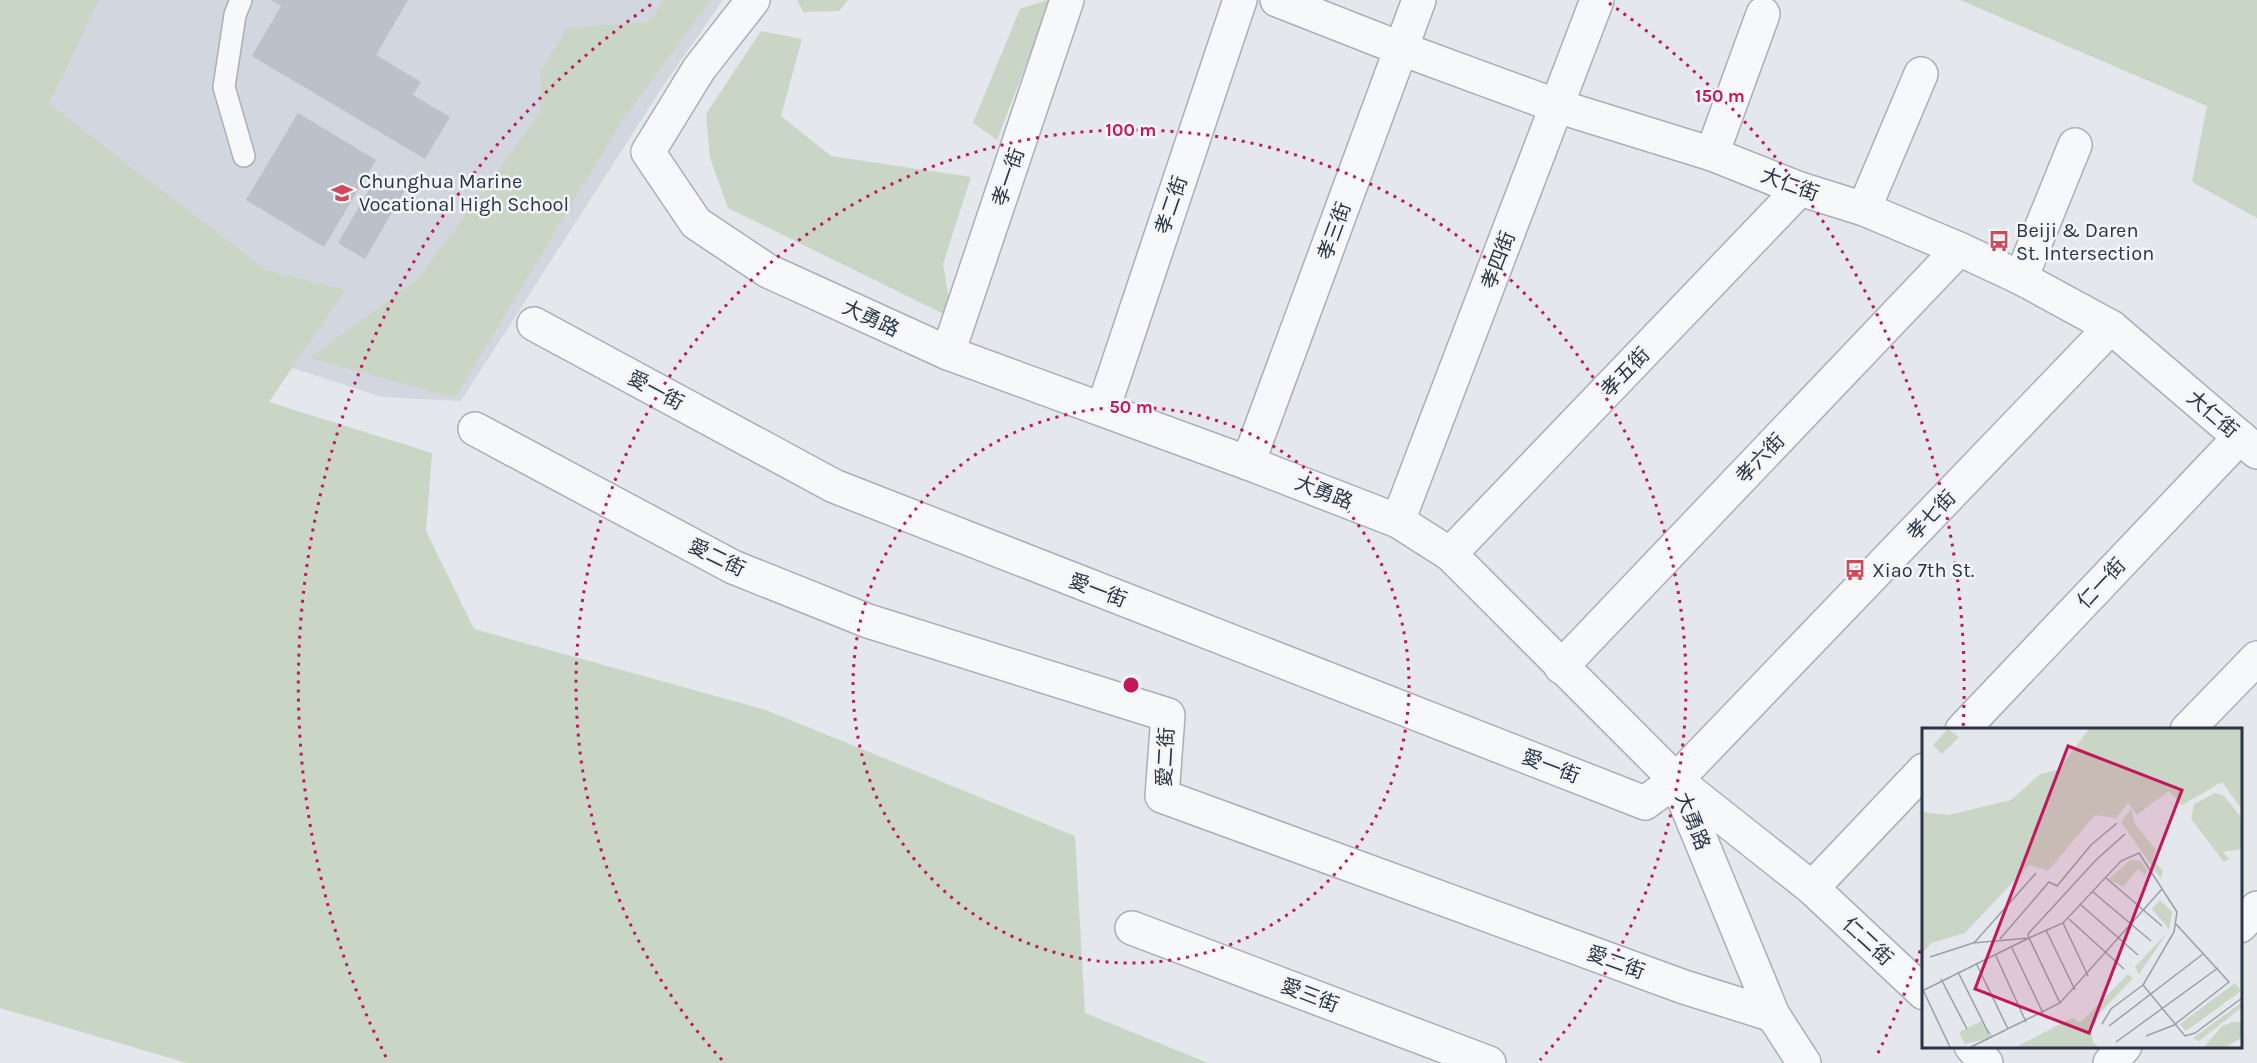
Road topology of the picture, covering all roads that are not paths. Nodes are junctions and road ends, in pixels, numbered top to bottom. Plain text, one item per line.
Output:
1 (241, 0) edge
2 (753, 0) edge
3 (1067, 0) edge
4 (1240, 0) edge
5 (1277, 0) edge
6 (1419, 0) edge
7 (1597, 0) edge
8 (1763, 14) dead end
9 (1402, 49) junction
10 (1921, 74) dead end
11 (1557, 106) junction
12 (2075, 145) dead end
13 (1712, 154) junction
14 (244, 156) dead end
15 (1800, 189) junction
16 (1864, 209) junction
17 (1959, 249) junction
18 (2021, 278) junction
19 (534, 324) dead end
20 (2111, 327) junction
21 (948, 354) junction
22 (1103, 409) junction
23 (475, 429) dead end
24 (2248, 444) edge
25 (1248, 463) junction
26 (1398, 521) junction
27 (1450, 554) junction
28 (2257, 658) edge
29 (1561, 667) junction
30 (1964, 728) edge
31 (2189, 728) edge
32 (1922, 772) edge
33 (1676, 780) junction
34 (1812, 888) junction
35 (2257, 908) edge
36 (2242, 925) edge
37 (1132, 927) dead end
38 (1922, 991) edge
39 (1773, 1015) junction
40 (1972, 1048) edge
41 (2124, 1048) edge
42 (1489, 1063) edge
43 (1804, 1063) edge
44 (1986, 1063) edge
45 (2110, 1063) edge

1 - 14 lane
2 - 21 street, 大勇路
3 - 21 street, 孝一街
4 - 22 street, 孝二街
5 - 9 street, 大仁街
6 - 9 street, 孝三街
7 - 11 street, 孝四街
8 - 13 street
9 - 11 street, 大仁街
9 - 25 street, 孝三街
10 - 16 street
11 - 13 street, 大仁街
11 - 26 street, 孝四街
12 - 18 street
13 - 15 street, 大仁街
15 - 16 street, 大仁街
15 - 27 street, 孝五街
16 - 17 street, 大仁街
17 - 18 street, 大仁街
17 - 29 street, 孝六街
18 - 20 street, 大仁街
19 - 33 street, 愛一街
20 - 24 street, 大仁街
20 - 33 street, 孝七街
21 - 22 street, 大勇路
22 - 25 street, 大勇路
23 - 39 street, 愛二街
24 - 30 street, 仁一街
25 - 26 street, 大勇路
26 - 27 street, 大勇路
27 - 29 street, 大勇路
28 - 31 street
29 - 33 street, 大勇路
32 - 34 street
33 - 34 street
33 - 39 street, 大勇路
34 - 38 street, 仁二街
35 - 36 street
37 - 42 street, 愛三街
39 - 43 street, 大勇路
40 - 44 street
41 - 45 street

